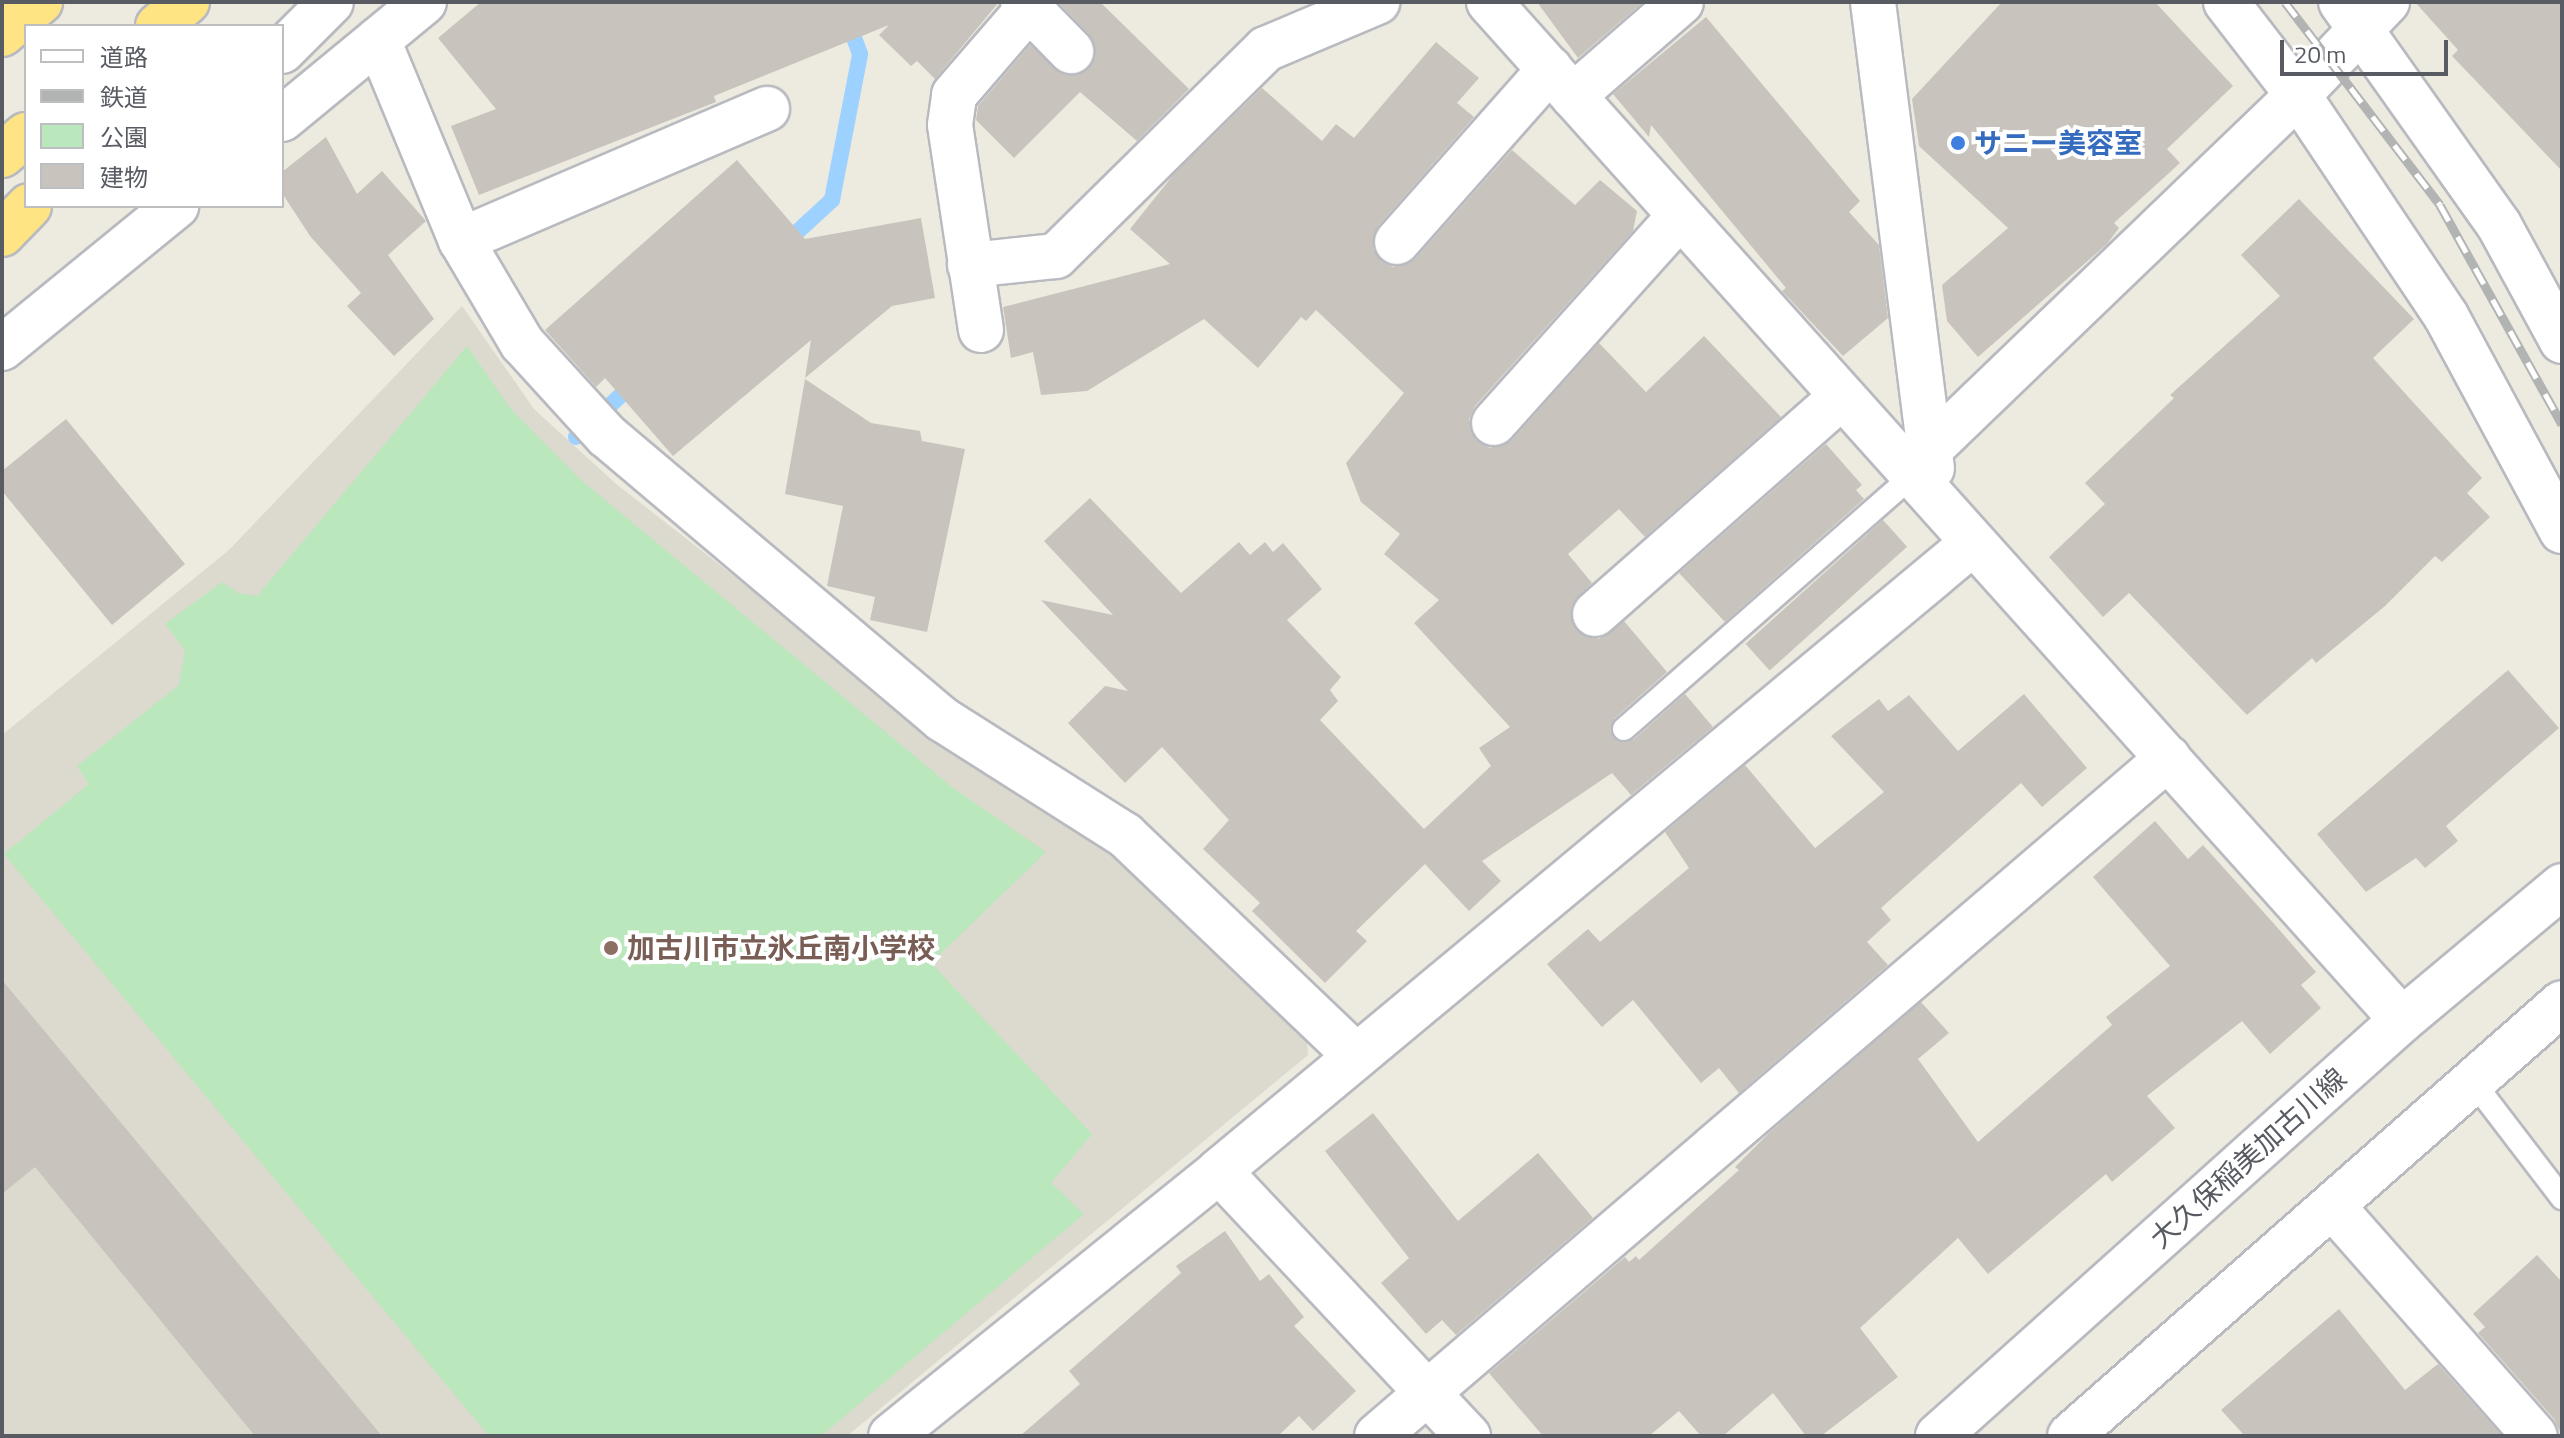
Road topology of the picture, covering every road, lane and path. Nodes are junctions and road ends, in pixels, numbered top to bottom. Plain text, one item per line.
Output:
1 (187, 2) edge
2 (212, 2) edge
3 (331, 2) edge
4 (424, 2) edge
5 (1377, 2) edge
6 (1489, 2) edge
7 (1681, 2) edge
8 (1873, 2) edge
9 (2226, 2) edge
10 (1026, 5) edge
11 (2364, 11) edge
12 (160, 24) edge
13 (193, 24) edge
14 (378, 40) junction
15 (284, 49) edge
16 (1071, 51) dead end
17 (1562, 83) junction
18 (2298, 95) junction
19 (767, 109) dead end
20 (284, 117) edge
21 (24, 137) edge
22 (2, 155) edge
23 (27, 208) edge
24 (125, 208) edge
25 (174, 208) edge
26 (1678, 218) junction
27 (2, 234) edge
28 (461, 240) junction
29 (1397, 242) dead end
30 (970, 265) junction
31 (43, 315) junction
32 (981, 330) dead end
33 (2562, 341) edge
34 (2, 348) edge
35 (1842, 396) junction
36 (1494, 423) dead end
37 (1926, 474) junction
38 (2562, 531) edge
39 (1973, 543) junction
40 (1595, 614) dead end
41 (1624, 729) dead end
42 (2168, 758) junction
43 (2562, 886) edge
44 (2562, 1003) edge
45 (2402, 1020) junction
46 (1356, 1056) junction
47 (2474, 1083) junction
48 (1219, 1171) junction
49 (2562, 1198) edge
50 (2333, 1207) junction
51 (1427, 1392) junction
52 (891, 1436) edge
53 (1377, 1436) edge
54 (1468, 1436) edge
55 (1938, 1436) edge
56 (2070, 1436) edge
57 (2535, 1436) edge

1 - 12 highway
2 - 13 highway
3 - 15 street
4 - 14 street
5 - 30 street
6 - 17 street
7 - 17 street
8 - 37 street
9 - 18 street
10 - 16 street
10 - 30 street
11 - 18 street
11 - 33 street
14 - 20 street
14 - 28 street
17 - 26 street
17 - 29 street
18 - 37 street
18 - 38 street
19 - 28 street
21 - 22 highway
23 - 27 highway
24 - 31 street
25 - 31 street
26 - 35 street
26 - 36 street
28 - 46 street
30 - 32 street
31 - 34 street
35 - 37 street
35 - 40 street
37 - 39 street
37 - 41 lane
39 - 42 street
39 - 46 street
42 - 45 street
42 - 51 street
43 - 45 street, 大久保稲美加古川線
44 - 47 street
45 - 55 street, 大久保稲美加古川線
46 - 48 street
47 - 49 lane
47 - 50 street
48 - 51 street
48 - 52 street
50 - 56 street
50 - 57 street
51 - 53 street
51 - 54 street

